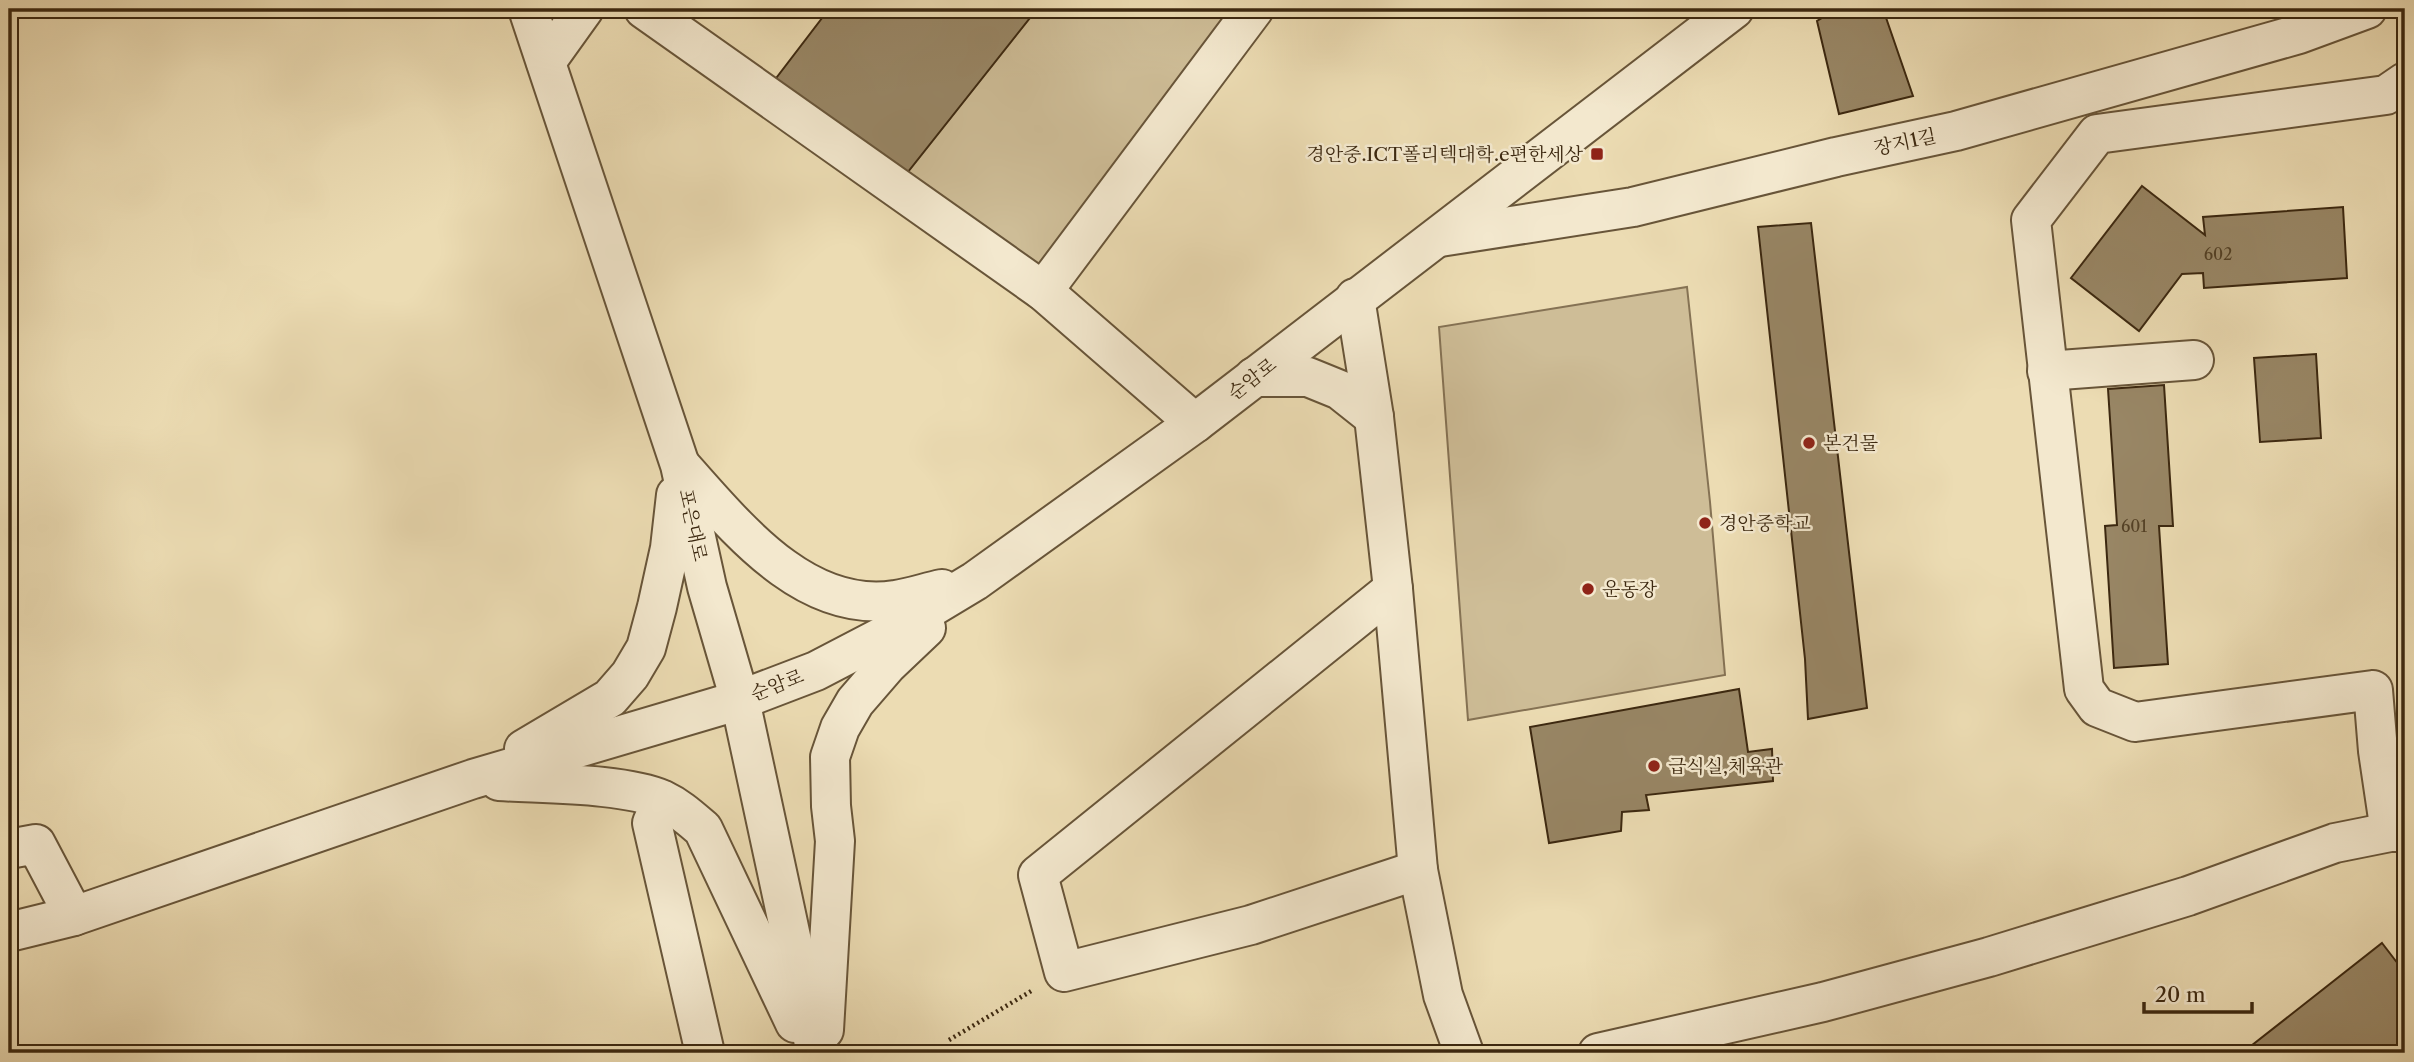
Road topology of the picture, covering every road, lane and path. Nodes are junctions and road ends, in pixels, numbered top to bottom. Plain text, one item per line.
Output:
1 (528, 9) edge
2 (584, 9) edge
3 (644, 9) edge
4 (1254, 9) edge
5 (1734, 9) edge
6 (2367, 9) edge
7 (546, 62) junction
8 (2405, 82) edge
9 (1434, 238) junction
10 (1043, 291) junction
11 (1355, 298) junction
12 (2194, 360) dead end
13 (2048, 371) junction
14 (1254, 377) junction
15 (1374, 418) junction
16 (1195, 423) junction
17 (680, 465) junction
18 (975, 581) junction
19 (1393, 589) junction
20 (740, 700) junction
21 (473, 779) junction
22 (662, 800) junction
23 (2398, 832) edge
24 (9, 849) edge
25 (1418, 870) junction
26 (74, 916) junction
27 (9, 932) edge
28 (1064, 972) junction
29 (949, 1040) dead end
30 (705, 1053) edge
31 (809, 1053) edge
32 (816, 1053) edge
33 (822, 1053) edge
34 (1464, 1053) edge
35 (1598, 1053) edge

1 - 7 street, 포은대로
2 - 7 street
3 - 10 street
4 - 10 street
5 - 9 street, 순암로
6 - 9 street, 장지1길
7 - 17 street, 포은대로
8 - 13 street
9 - 11 street, 순암로
10 - 16 street
11 - 14 street, 순암로
11 - 15 street
12 - 13 street
13 - 23 street
14 - 15 street
14 - 16 street, 순암로
15 - 19 street
16 - 18 street, 순암로
17 - 18 street
17 - 20 street, 포은대로
17 - 21 street
18 - 20 street, 순암로
18 - 33 street
19 - 25 street
19 - 28 street
20 - 21 street, 순암로
20 - 32 street, 포은대로
21 - 22 street
21 - 26 street
22 - 30 street
22 - 31 street
23 - 35 street
24 - 26 street
25 - 28 street
25 - 34 street
26 - 27 street
28 - 29 path

